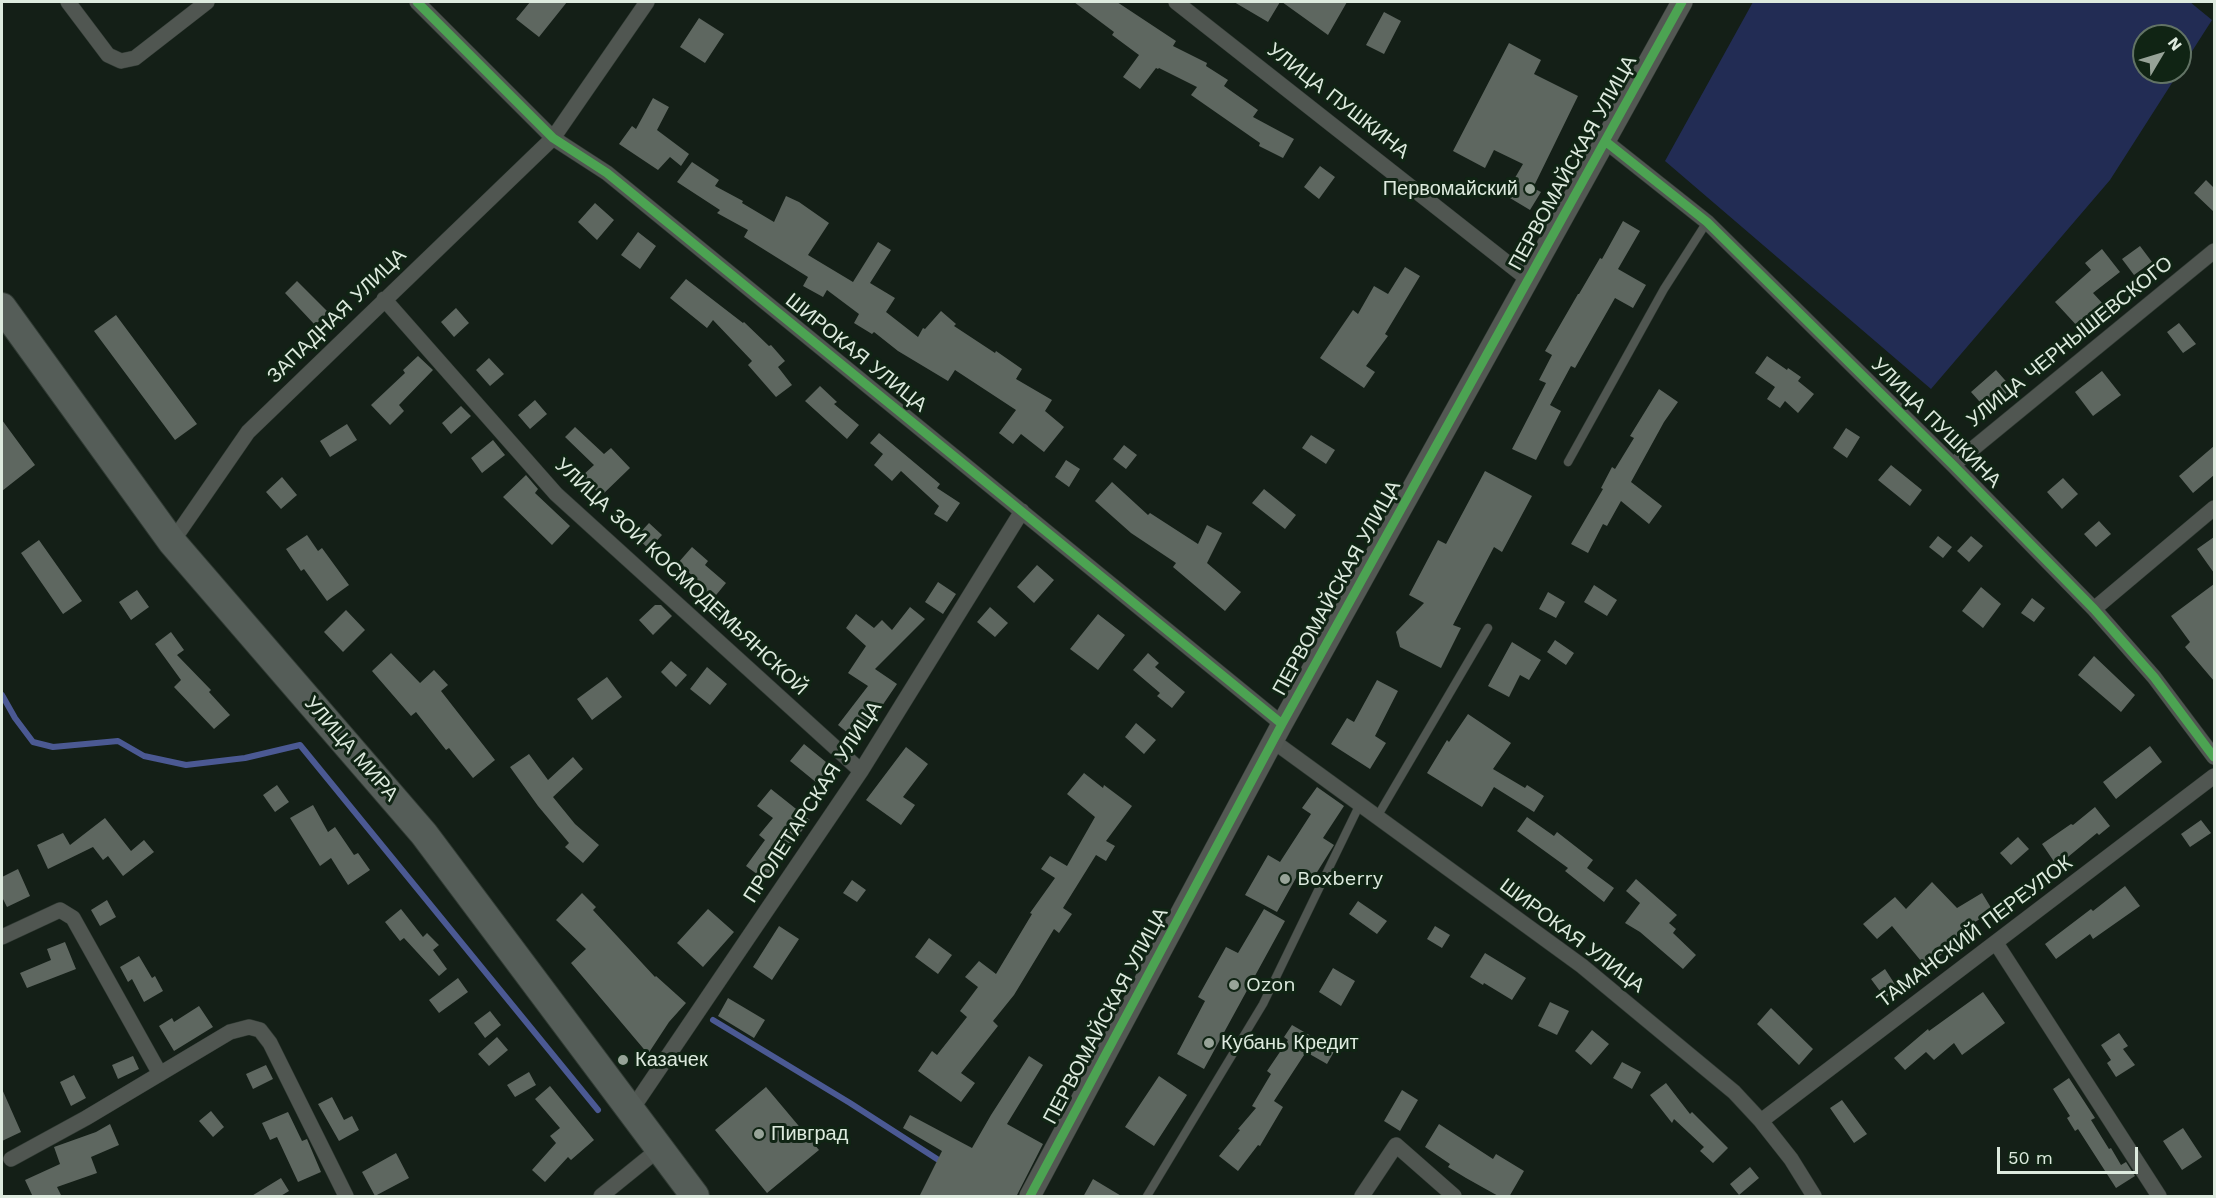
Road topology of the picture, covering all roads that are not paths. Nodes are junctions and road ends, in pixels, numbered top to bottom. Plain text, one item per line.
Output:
1 (68, 2) edge
2 (207, 2) edge
3 (417, 2) edge
4 (647, 2) edge
5 (1176, 2) edge
6 (1682, 2) edge
7 (553, 138) junction
8 (1605, 141) junction
9 (1707, 222) junction
10 (2214, 251) edge
11 (1529, 280) junction
12 (384, 299) junction
13 (2, 307) edge
14 (1568, 462) dead end
15 (1953, 465) junction
16 (2214, 508) edge
17 (1022, 511) junction
18 (172, 542) junction
19 (2094, 609) junction
20 (1488, 628) dead end
21 (1278, 732) junction
22 (2214, 757) edge
23 (861, 771) junction
24 (2214, 776) edge
25 (1360, 804) junction
26 (1377, 817) junction
27 (2, 937) edge
28 (1996, 944) junction
29 (160, 1074) junction
30 (630, 1112) junction
31 (1761, 1121) junction
32 (659, 1149) junction
33 (10, 1159) dead end
34 (346, 1197) edge
35 (601, 1197) edge
36 (695, 1197) edge
37 (1030, 1197) edge
38 (1146, 1197) edge
39 (1362, 1197) edge
40 (1454, 1197) edge
41 (1814, 1197) edge
42 (2159, 1197) edge

1 - 2 street
3 - 7 street, ШИРОКАЯ УЛИЦА
4 - 7 street, ЗАПАДНАЯ УЛИЦА
5 - 11 street, УЛИЦА ПУШКИНА
6 - 8 street, ПЕРВОМАЙСКАЯ УЛИЦА
7 - 12 street, ЗАПАДНАЯ УЛИЦА
7 - 17 street, ШИРОКАЯ УЛИЦА
8 - 9 street, УЛИЦА ПУШКИНА
8 - 11 street, ПЕРВОМАЙСКАЯ УЛИЦА
9 - 14 lane
9 - 15 street, УЛИЦА ПУШКИНА
10 - 15 street, УЛИЦА ЧЕРНЫШЕВСКОГО
11 - 21 street, ПЕРВОМАЙСКАЯ УЛИЦА
12 - 18 street, ЗАПАДНАЯ УЛИЦА
12 - 23 street, УЛИЦА ЗОИ КОСМОДЕМЬЯНСКОЙ
13 - 18 highway, УЛИЦА МИРА
15 - 19 street, УЛИЦА ПУШКИНА
16 - 19 street
17 - 21 street, ШИРОКАЯ УЛИЦА
17 - 23 street, ПРОЛЕТАРСКАЯ УЛИЦА
18 - 30 highway, УЛИЦА МИРА
19 - 22 street, УЛИЦА ПУШКИНА
20 - 26 lane
21 - 25 street, ШИРОКАЯ УЛИЦА
21 - 37 street, ПЕРВОМАЙСКАЯ УЛИЦА
23 - 30 street, ПРОЛЕТАРСКАЯ УЛИЦА
24 - 28 street, ТАМАНСКИЙ ПЕРЕУЛОК
25 - 26 street, ШИРОКАЯ УЛИЦА
25 - 38 lane
26 - 31 street, ШИРОКАЯ УЛИЦА
27 - 29 street
28 - 31 street, ТАМАНСКИЙ ПЕРЕУЛОК
28 - 42 street
29 - 33 street
29 - 34 street
30 - 32 highway, УЛИЦА МИРА
31 - 41 street, ШИРОКАЯ УЛИЦА
32 - 35 street
32 - 36 highway, УЛИЦА МИРА
39 - 40 street

